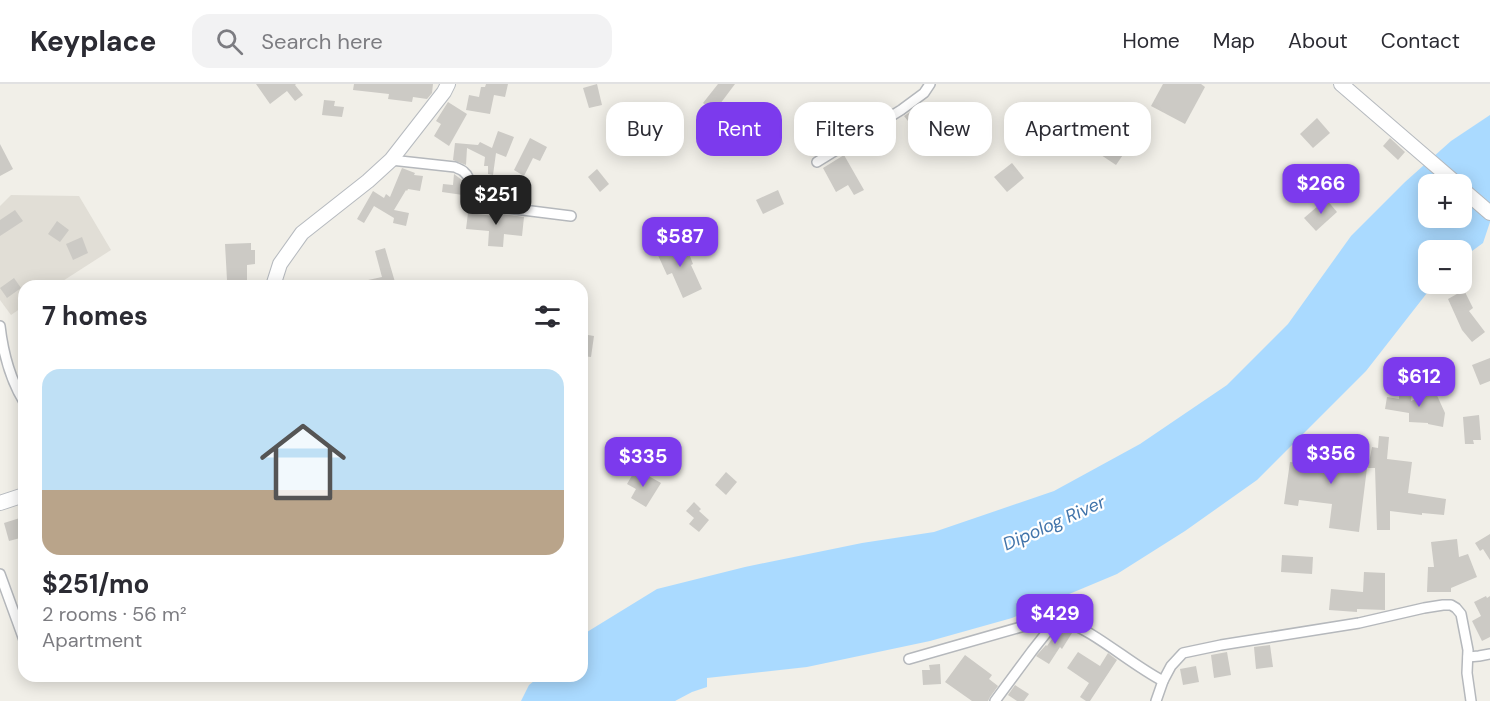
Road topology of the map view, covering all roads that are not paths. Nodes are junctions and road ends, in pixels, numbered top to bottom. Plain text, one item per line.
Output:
1 (448, 84) edge
2 (930, 84) edge
3 (1341, 84) edge
4 (391, 160) junction
5 (817, 162) dead end
6 (1445, 174) edge
7 (1472, 197) edge
8 (1490, 213) edge
9 (572, 216) dead end
10 (275, 280) edge
11 (0, 326) edge
12 (18, 391) edge
13 (18, 497) edge
14 (0, 502) edge
15 (0, 574) edge
16 (1058, 618) junction
17 (18, 624) edge
18 (1490, 654) edge
19 (1468, 657) junction
20 (909, 659) dead end
21 (1163, 681) junction
22 (995, 701) edge
23 (1156, 701) edge
24 (1472, 701) edge

1 - 4 main road
2 - 5 street
3 - 6 main road
4 - 9 street
4 - 10 main road
7 - 8 main road
11 - 12 street
13 - 14 main road
15 - 17 street
16 - 20 street
16 - 21 street
16 - 22 street
18 - 19 street
19 - 21 street
19 - 24 street
21 - 23 street

